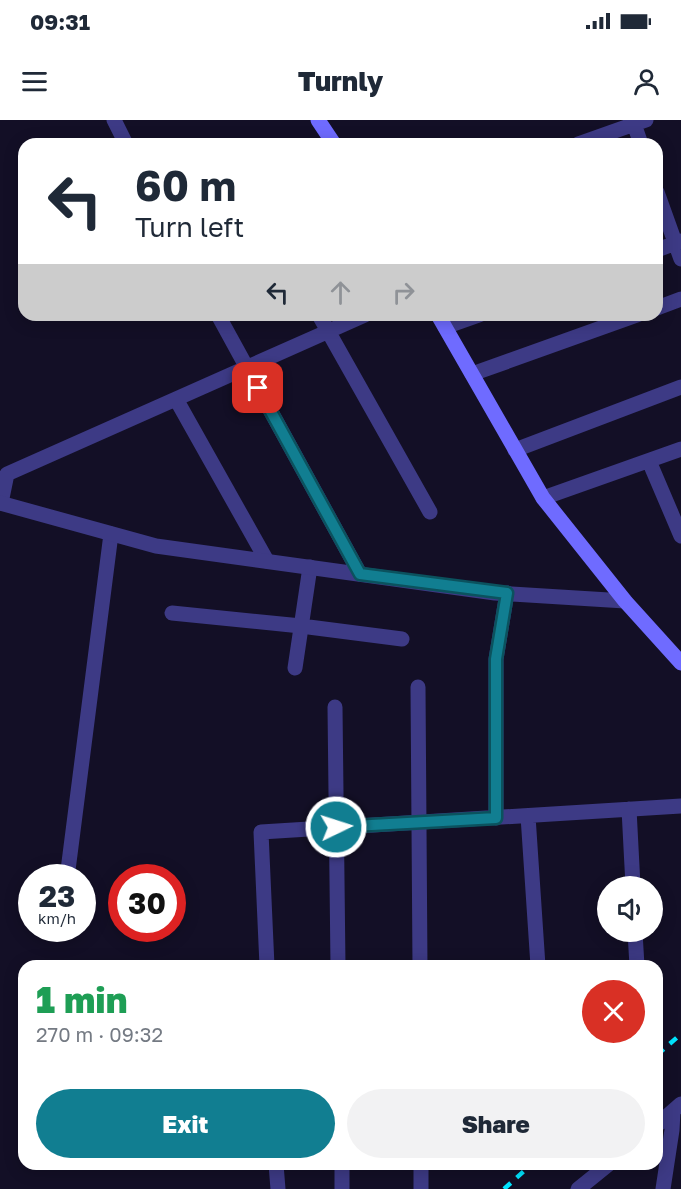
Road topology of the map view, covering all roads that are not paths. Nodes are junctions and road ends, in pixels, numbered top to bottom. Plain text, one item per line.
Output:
1 (114, 120) edge
2 (318, 120) edge
3 (640, 122) edge
4 (123, 138) edge
5 (330, 138) edge
6 (595, 138) edge
7 (641, 138) edge
8 (663, 207) edge
9 (678, 243) edge
10 (663, 248) edge
11 (681, 259) edge
12 (681, 299) edge
13 (663, 306) edge
14 (221, 321) edge
15 (322, 321) edge
16 (351, 321) edge
17 (441, 321) edge
18 (620, 321) edge
19 (328, 331) junction
20 (247, 368) junction
21 (472, 374) junction
22 (681, 387) edge
23 (176, 399) junction
24 (681, 449) edge
25 (515, 450) junction
26 (649, 460) junction
27 (543, 498) junction
28 (0, 503) edge
29 (430, 512) dead end
30 (111, 534) junction
31 (681, 536) edge
32 (267, 561) junction
33 (310, 567) junction
34 (360, 574) junction
35 (507, 593) junction
36 (625, 601) junction
37 (172, 613) dead end
38 (301, 626) junction
39 (402, 639) dead end
40 (681, 663) edge
41 (295, 668) dead end
42 (418, 687) dead end
43 (335, 707) dead end
44 (681, 806) edge
45 (629, 809) junction
46 (528, 816) junction
47 (496, 818) junction
48 (420, 822) junction
49 (336, 827) junction
50 (69, 864) edge
51 (632, 876) edge
52 (636, 942) edge
53 (267, 960) edge
54 (338, 960) edge
55 (420, 960) edge
56 (537, 960) edge
57 (637, 960) edge
58 (677, 1108) edge
59 (663, 1120) edge
60 (276, 1170) edge
61 (342, 1170) edge
62 (421, 1170) edge
63 (602, 1170) edge
64 (278, 1189) edge
65 (342, 1189) edge
66 (421, 1189) edge
67 (578, 1189) edge
68 (663, 1189) edge

1 - 4 street
2 - 5 main road
3 - 6 street
3 - 7 street
8 - 9 street
9 - 10 street
9 - 11 street
12 - 13 street
14 - 20 street
15 - 19 street
16 - 19 street
17 - 21 main road
18 - 21 street
19 - 20 street
19 - 29 street
20 - 23 street
20 - 34 street
21 - 25 main road
22 - 25 street
23 - 28 street
23 - 32 street
24 - 26 street
25 - 27 main road
26 - 27 street
26 - 31 street
27 - 36 main road
28 - 30 street
30 - 32 street
30 - 50 street
32 - 33 street
33 - 34 street
33 - 38 street
34 - 35 street
35 - 36 street
35 - 47 street
36 - 40 main road
37 - 38 street
38 - 39 street
38 - 41 street
42 - 48 street
43 - 49 street
44 - 45 street
45 - 46 street
45 - 51 street
46 - 47 street
46 - 56 street
47 - 48 street
48 - 49 street
48 - 55 street
49 - 53 street
49 - 54 street
52 - 57 street
58 - 59 street
58 - 68 street
60 - 64 street
61 - 65 street
62 - 66 street
63 - 67 street

